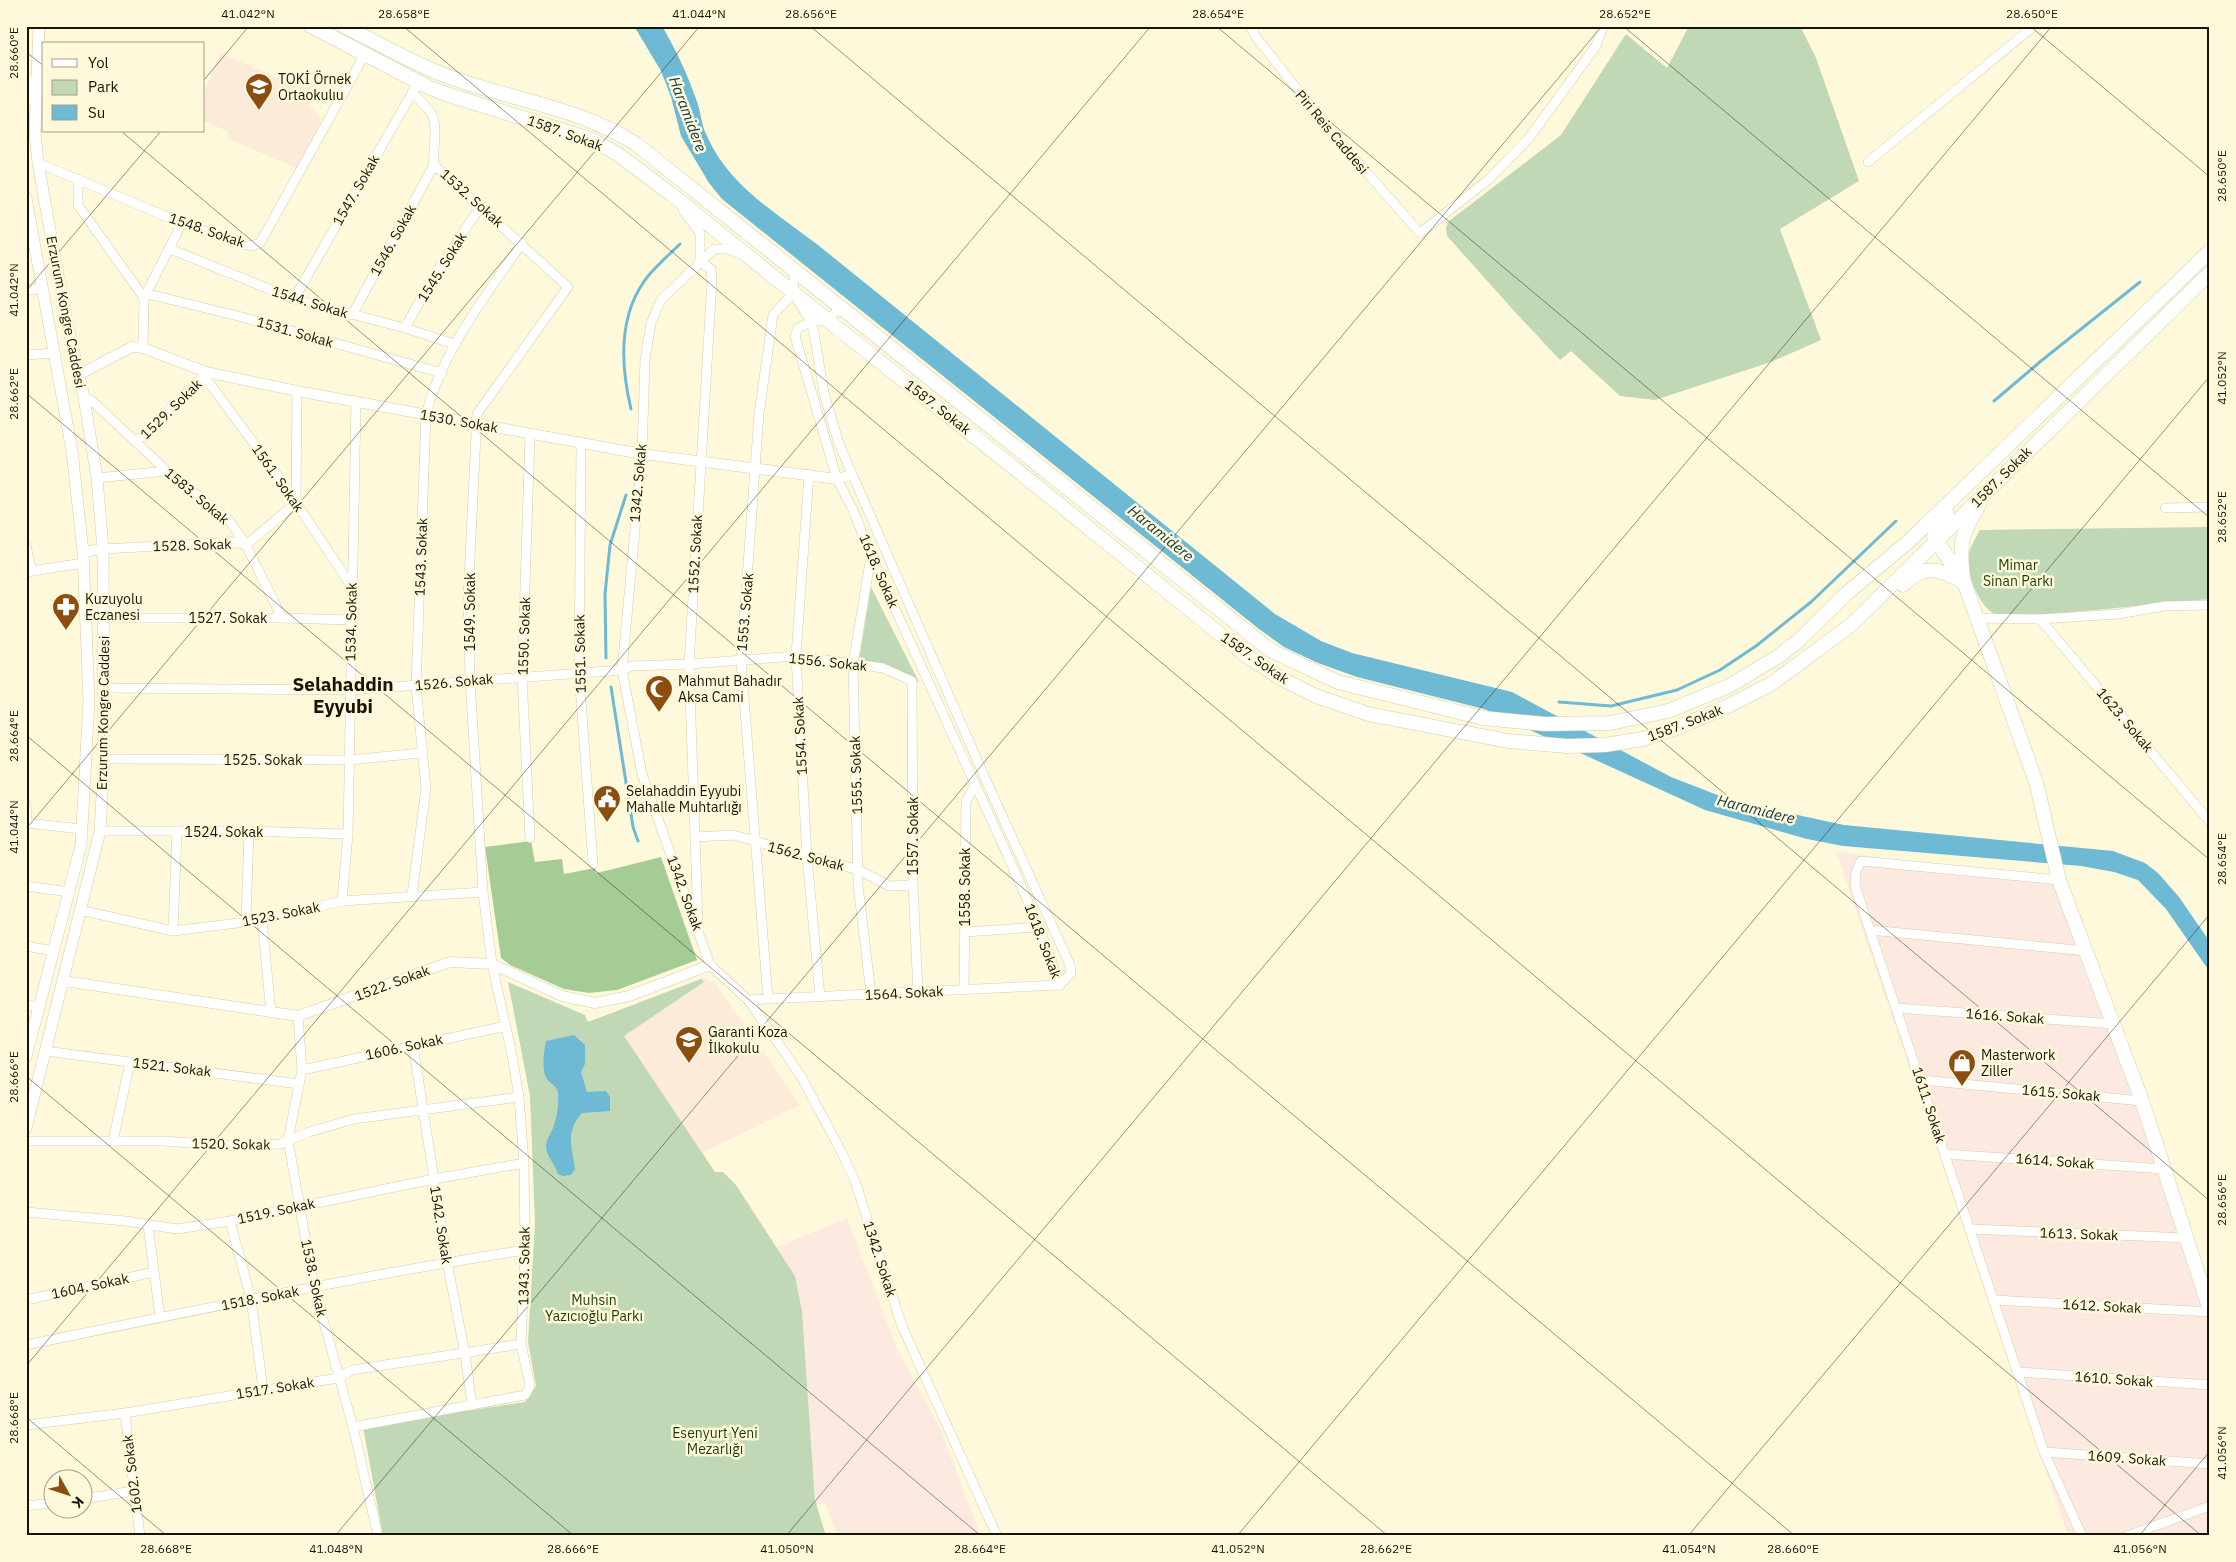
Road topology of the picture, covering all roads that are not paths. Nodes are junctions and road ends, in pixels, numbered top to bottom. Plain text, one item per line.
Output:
1 (39, 26) edge
2 (311, 26) edge
3 (344, 26) edge
4 (1250, 26) edge
5 (1603, 26) edge
6 (2034, 26) edge
7 (366, 54) junction
8 (37, 62) junction
9 (415, 87) junction
10 (26, 100) edge
11 (1868, 162) dead end
12 (38, 163) junction
13 (434, 165) junction
14 (78, 179) junction
15 (671, 194) junction
16 (26, 198) edge
17 (481, 206) junction
18 (28, 222) edge
19 (182, 223) junction
20 (522, 243) junction
21 (170, 249) junction
22 (2210, 251) edge
23 (753, 260) junction
24 (700, 262) junction
25 (795, 270) junction
26 (2210, 273) edge
27 (568, 288) joint
28 (26, 290) edge
29 (42, 290) junction
30 (793, 293) junction
31 (146, 296) junction
32 (294, 299) junction
33 (843, 308) junction
34 (352, 315) junction
35 (826, 320) junction
36 (811, 322) junction
37 (404, 328) junction
38 (454, 344) junction
39 (144, 348) junction
40 (55, 352) junction
41 (26, 355) edge
42 (442, 373) junction
43 (205, 374) junction
44 (78, 375) junction
45 (297, 391) junction
46 (84, 398) junction
47 (356, 402) junction
48 (426, 415) junction
49 (476, 424) junction
50 (530, 435) junction
51 (137, 441) junction
52 (581, 444) junction
53 (642, 454) junction
54 (700, 461) junction
55 (756, 468) junction
56 (1981, 470) junction
57 (167, 471) junction
58 (809, 474) junction
59 (851, 474) junction
60 (97, 478) junction
61 (838, 479) junction
62 (1991, 486) junction
63 (296, 503) junction
64 (2210, 507) edge
65 (2165, 508) dead end
66 (1938, 535) junction
67 (1908, 542) junction
68 (246, 545) junction
69 (26, 546) edge
70 (103, 549) junction
71 (872, 556) junction
72 (83, 558) junction
73 (29, 572) edge
74 (1964, 582) junction
75 (352, 587) junction
76 (2210, 605) edge
77 (104, 618) junction
78 (282, 618) junction
79 (1976, 618) junction
80 (2040, 619) junction
81 (351, 620) junction
82 (1851, 625) junction
83 (796, 656) junction
84 (741, 661) junction
85 (689, 664) junction
86 (853, 664) junction
87 (622, 670) junction
88 (579, 673) junction
89 (522, 677) junction
90 (470, 680) junction
91 (912, 680) joint
92 (416, 686) junction
93 (105, 688) junction
94 (351, 690) junction
95 (421, 753) junction
96 (104, 759) junction
97 (349, 760) junction
98 (975, 786) junction
99 (26, 804) edge
100 (2210, 822) edge
101 (26, 823) edge
102 (82, 829) junction
103 (100, 831) junction
104 (249, 831) junction
105 (177, 832) junction
106 (348, 834) junction
107 (696, 837) junction
108 (530, 838) dead end
109 (756, 843) junction
110 (807, 857) junction
111 (593, 864) dead end
112 (859, 870) junction
113 (2059, 880) junction
114 (913, 885) junction
115 (26, 886) edge
116 (68, 892) junction
117 (483, 892) junction
118 (412, 895) junction
119 (342, 901) junction
120 (80, 910) junction
121 (262, 920) junction
122 (246, 921) junction
123 (1039, 928) junction
124 (698, 930) junction
125 (1870, 930) junction
126 (172, 931) junction
127 (965, 932) junction
128 (26, 946) edge
129 (54, 951) junction
130 (2087, 951) junction
131 (492, 964) junction
132 (710, 964) junction
133 (64, 981) junction
134 (1060, 985) junction
135 (964, 990) junction
136 (918, 992) junction
137 (871, 994) junction
138 (820, 997) junction
139 (768, 999) junction
140 (748, 1000) junction
141 (26, 1005) edge
142 (38, 1007) junction
143 (1896, 1008) junction
144 (271, 1013) junction
145 (298, 1016) junction
146 (2114, 1024) junction
147 (506, 1026) junction
148 (413, 1044) junction
149 (45, 1051) junction
150 (26, 1057) edge
151 (130, 1062) junction
152 (302, 1070) junction
153 (1921, 1080) junction
154 (299, 1084) junction
155 (519, 1097) junction
156 (2142, 1101) junction
157 (423, 1110) junction
158 (26, 1128) edge
159 (26, 1140) edge
160 (288, 1140) junction
161 (113, 1141) junction
162 (1946, 1154) junction
163 (524, 1163) junction
164 (2165, 1169) junction
165 (434, 1179) junction
166 (299, 1206) junction
167 (26, 1212) edge
168 (230, 1221) junction
169 (148, 1225) junction
170 (1970, 1229) junction
171 (2187, 1238) junction
172 (525, 1250) junction
173 (447, 1262) junction
174 (154, 1272) junction
175 (314, 1287) junction
176 (250, 1299) junction
177 (26, 1300) edge
178 (1994, 1300) junction
179 (2210, 1311) edge
180 (160, 1317) junction
181 (521, 1344) junction
182 (26, 1345) edge
183 (465, 1354) junction
184 (2018, 1372) junction
185 (338, 1378) junction
186 (2210, 1385) edge
187 (263, 1389) junction
188 (472, 1405) junction
189 (125, 1413) junction
190 (26, 1425) edge
191 (353, 1427) junction
192 (2044, 1452) junction
193 (2210, 1464) edge
194 (134, 1491) junction
195 (92, 1497) edge
196 (42, 1504) edge
197 (26, 1506) edge
198 (2210, 1506) edge
199 (140, 1536) edge
200 (378, 1536) edge
201 (996, 1536) edge
202 (2082, 1536) edge
203 (2127, 1536) edge

1 - 8 main road, Erzurum Kongre Caddesi
2 - 7 main road, 1587. Sokak
3 - 25 main road, 1587. Sokak
4 - 5 street, Piri Reis Caddesi
6 - 11 street
7 - 9 main road, 1587. Sokak
7 - 19 street, 1548. Sokak
8 - 10 main road
8 - 12 main road, Erzurum Kongre Caddesi
9 - 13 street, 1532. Sokak
9 - 15 main road, 1587. Sokak
9 - 32 street, 1547. Sokak
12 - 14 street, 1548. Sokak
12 - 44 main road, Erzurum Kongre Caddesi
13 - 17 street, 1532. Sokak
13 - 34 street, 1546. Sokak
14 - 19 street, 1548. Sokak
14 - 31 street
15 - 23 main road, 1587. Sokak
15 - 24 street
16 - 18 main road, Erzurum Kongre Caddesi
17 - 20 street, 1532. Sokak
17 - 37 street, 1545. Sokak
18 - 29 main road, Erzurum Kongre Caddesi
19 - 21 street
20 - 27 street, 1532. Sokak
20 - 38 street, 1543. Sokak
21 - 31 street
21 - 32 street, 1544. Sokak
22 - 56 main road, 1587. Sokak
23 - 24 street, 1342. Sokak
23 - 30 main road, 1587. Sokak
24 - 53 street, 1342. Sokak
24 - 54 street, 1552. Sokak
25 - 30 street
25 - 33 main road, 1587. Sokak
26 - 62 main road, 1587. Sokak
27 - 49 street, 1549. Sokak
28 - 29 street
29 - 40 main road, Erzurum Kongre Caddesi
30 - 35 main road, 1587. Sokak
30 - 36 street, 1618. Sokak
30 - 55 street, 1553. Sokak
31 - 39 street
31 - 42 street, 1531. Sokak
32 - 34 street, 1544. Sokak
33 - 35 street
33 - 67 main road, 1587. Sokak
34 - 37 street, 1544. Sokak
35 - 36 street
35 - 82 main road, 1587. Sokak
36 - 59 street, 1618. Sokak
36 - 61 street, 1618. Sokak
37 - 38 street, 1544. Sokak
38 - 42 street, 1543. Sokak
39 - 43 street, 1530. Sokak
39 - 44 street
40 - 41 street
40 - 72 main road, Erzurum Kongre Caddesi
42 - 48 street, 1543. Sokak
43 - 45 street, 1530. Sokak
43 - 51 street, 1529. Sokak
43 - 63 street, 1561. Sokak
44 - 46 main road, Erzurum Kongre Caddesi
45 - 47 street, 1530. Sokak
45 - 63 street
46 - 51 street, 1583. Sokak
46 - 60 main road, Erzurum Kongre Caddesi
47 - 48 street, 1530. Sokak
47 - 75 street, 1534. Sokak
48 - 49 street, 1530. Sokak
48 - 92 street, 1543. Sokak
49 - 50 street, 1530. Sokak
49 - 90 street, 1549. Sokak
50 - 52 street, 1530. Sokak
50 - 89 street, 1550. Sokak
51 - 57 street, 1583. Sokak
52 - 53 street, 1530. Sokak
52 - 88 street, 1551. Sokak
53 - 54 street, 1530. Sokak
53 - 87 street, 1342. Sokak
54 - 55 street, 1530. Sokak
54 - 85 street, 1552. Sokak
55 - 58 street, 1530. Sokak
55 - 84 street, 1553. Sokak
56 - 66 main road
56 - 67 main road, 1587. Sokak
57 - 60 street
57 - 68 street, 1583. Sokak
58 - 61 street, 1530. Sokak
58 - 83 street, 1554. Sokak
59 - 61 street
59 - 134 street, 1618. Sokak
60 - 70 main road, Erzurum Kongre Caddesi
61 - 71 street, 1618. Sokak
62 - 66 main road, 1587. Sokak
62 - 74 main road
63 - 68 street, 1528. Sokak
63 - 75 street, 1561. Sokak
64 - 65 street
66 - 67 main road
66 - 74 main road
66 - 82 main road, 1587. Sokak
68 - 70 street, 1528. Sokak
68 - 78 street, 1583. Sokak
69 - 73 street
70 - 72 street
70 - 77 main road, Erzurum Kongre Caddesi
71 - 86 street, 1555. Sokak
71 - 98 street, 1618. Sokak
72 - 73 street
72 - 102 main road, Erzurum Kongre Caddesi
74 - 79 main road
74 - 82 main road
75 - 81 street, 1534. Sokak
76 - 80 street
77 - 78 street, 1527. Sokak
77 - 93 main road, Erzurum Kongre Caddesi
78 - 81 street, 1527. Sokak
79 - 80 street
79 - 113 main road
80 - 100 street, 1623. Sokak
81 - 94 street, 1534. Sokak
83 - 84 street, 1556. Sokak
83 - 86 street, 1556. Sokak
83 - 110 street, 1554. Sokak
84 - 85 street, 1556. Sokak
84 - 109 street, 1553. Sokak
85 - 87 street, 1556. Sokak
85 - 107 street, 1552. Sokak
86 - 91 street, 1556. Sokak
86 - 112 street, 1555. Sokak
87 - 88 street, 1526. Sokak
87 - 124 street, 1342. Sokak
88 - 89 street, 1526. Sokak
88 - 111 street, 1551. Sokak
89 - 90 street, 1526. Sokak
89 - 108 street, 1550. Sokak
90 - 92 street, 1526. Sokak
90 - 117 street, 1549. Sokak
91 - 114 street, 1557. Sokak
92 - 94 street, 1526. Sokak
92 - 95 street, 1543. Sokak
93 - 94 street, 1526. Sokak
93 - 96 main road, Erzurum Kongre Caddesi
94 - 97 street, 1534. Sokak
95 - 97 street, 1525. Sokak
95 - 118 street, 1543. Sokak
96 - 97 street, 1525. Sokak
96 - 103 main road, Erzurum Kongre Caddesi
97 - 106 street, 1534. Sokak
98 - 123 street, 1618. Sokak
98 - 127 street, 1558. Sokak
99 - 101 street
101 - 102 street
102 - 116 main road, Erzurum Kongre Caddesi
103 - 105 street, 1524. Sokak
103 - 120 main road, Erzurum Kongre Caddesi
104 - 105 street, 1524. Sokak
104 - 106 street, 1524. Sokak
104 - 122 street
105 - 126 street
106 - 119 street, 1534. Sokak
107 - 109 street, 1562. Sokak
107 - 124 street, 1552. Sokak
109 - 110 street, 1562. Sokak
109 - 139 street, 1553. Sokak
110 - 112 street, 1562. Sokak
110 - 138 street, 1554. Sokak
112 - 114 street, 1562. Sokak
112 - 137 street, 1555. Sokak
113 - 125 street, 1611. Sokak
113 - 130 main road
114 - 136 street, 1557. Sokak
115 - 116 street
116 - 129 main road, Erzurum Kongre Caddesi
117 - 118 street, 1523. Sokak
117 - 131 street, 1549. Sokak
118 - 119 street, 1523. Sokak
119 - 121 street, 1523. Sokak
120 - 126 street, 1523. Sokak
120 - 133 main road, Erzurum Kongre Caddesi
121 - 122 street, 1523. Sokak
121 - 144 street
122 - 126 street, 1523. Sokak
123 - 127 street
123 - 134 street, 1618. Sokak
124 - 132 street, 1342. Sokak
125 - 130 street
125 - 143 street, 1611. Sokak
127 - 135 street, 1558. Sokak
128 - 129 street
129 - 142 main road, Erzurum Kongre Caddesi
130 - 146 main road
131 - 132 street, 1522. Sokak
131 - 145 street, 1522. Sokak
131 - 147 street, 1343. Sokak
132 - 140 street, 1342. Sokak
133 - 144 street, 1522. Sokak
133 - 149 main road, Erzurum Kongre Caddesi
134 - 135 street, 1564. Sokak
135 - 136 street, 1564. Sokak
136 - 137 street, 1564. Sokak
137 - 138 street, 1564. Sokak
138 - 139 street, 1564. Sokak
139 - 140 street, 1564. Sokak
140 - 201 street, 1342. Sokak
141 - 142 street
142 - 150 main road, Erzurum Kongre Caddesi
143 - 146 street, 1616. Sokak
143 - 153 street, 1611. Sokak
144 - 145 street, 1522. Sokak
145 - 152 street, 1538. Sokak
146 - 156 main road
147 - 148 street, 1606. Sokak
147 - 155 street, 1343. Sokak
148 - 152 street, 1606. Sokak
148 - 157 street, 1542. Sokak
149 - 151 street, 1521. Sokak
149 - 158 main road, Erzurum Kongre Caddesi
151 - 154 street, 1521. Sokak
151 - 161 street
152 - 154 street, 1538. Sokak
153 - 156 street, 1615. Sokak
153 - 162 street, 1611. Sokak
154 - 160 street, 1538. Sokak
155 - 157 street, 1520. Sokak
155 - 163 street, 1343. Sokak
156 - 164 main road
157 - 160 street, 1520. Sokak
157 - 165 street, 1542. Sokak
159 - 161 street, 1520. Sokak
160 - 161 street, 1520. Sokak
160 - 166 street, 1538. Sokak
162 - 164 street, 1614. Sokak
162 - 170 street, 1611. Sokak
163 - 165 street, 1519. Sokak
163 - 172 street, 1343. Sokak
164 - 171 main road
165 - 166 street, 1519. Sokak
165 - 173 street, 1542. Sokak
166 - 168 street, 1519. Sokak
166 - 175 street, 1538. Sokak
167 - 169 street, 1519. Sokak
168 - 169 street, 1519. Sokak
168 - 176 street
169 - 174 street
170 - 171 street, 1613. Sokak
170 - 178 street, 1611. Sokak
171 - 179 main road
172 - 173 street, 1518. Sokak
172 - 181 street, 1343. Sokak
173 - 175 street, 1518. Sokak
173 - 183 street, 1542. Sokak
174 - 177 street, 1604. Sokak
174 - 180 street
175 - 176 street, 1518. Sokak
175 - 185 street, 1538. Sokak
176 - 180 street, 1518. Sokak
176 - 187 street
178 - 179 street, 1612. Sokak
178 - 184 street, 1611. Sokak
180 - 182 street, 1518. Sokak
181 - 183 street, 1517. Sokak
181 - 188 street, 1343. Sokak
183 - 185 street, 1517. Sokak
183 - 188 street, 1542. Sokak
184 - 186 street, 1610. Sokak
184 - 192 street, 1611. Sokak
185 - 187 street, 1517. Sokak
185 - 191 street, 1538. Sokak
187 - 189 street, 1517. Sokak
188 - 191 street, 1343. Sokak
189 - 190 street, 1517. Sokak
189 - 194 street, 1602. Sokak
191 - 200 street, 1538. Sokak
192 - 193 street, 1609. Sokak
192 - 202 street, 1611. Sokak
194 - 195 street
194 - 199 street, 1602. Sokak
196 - 197 street
198 - 203 street

